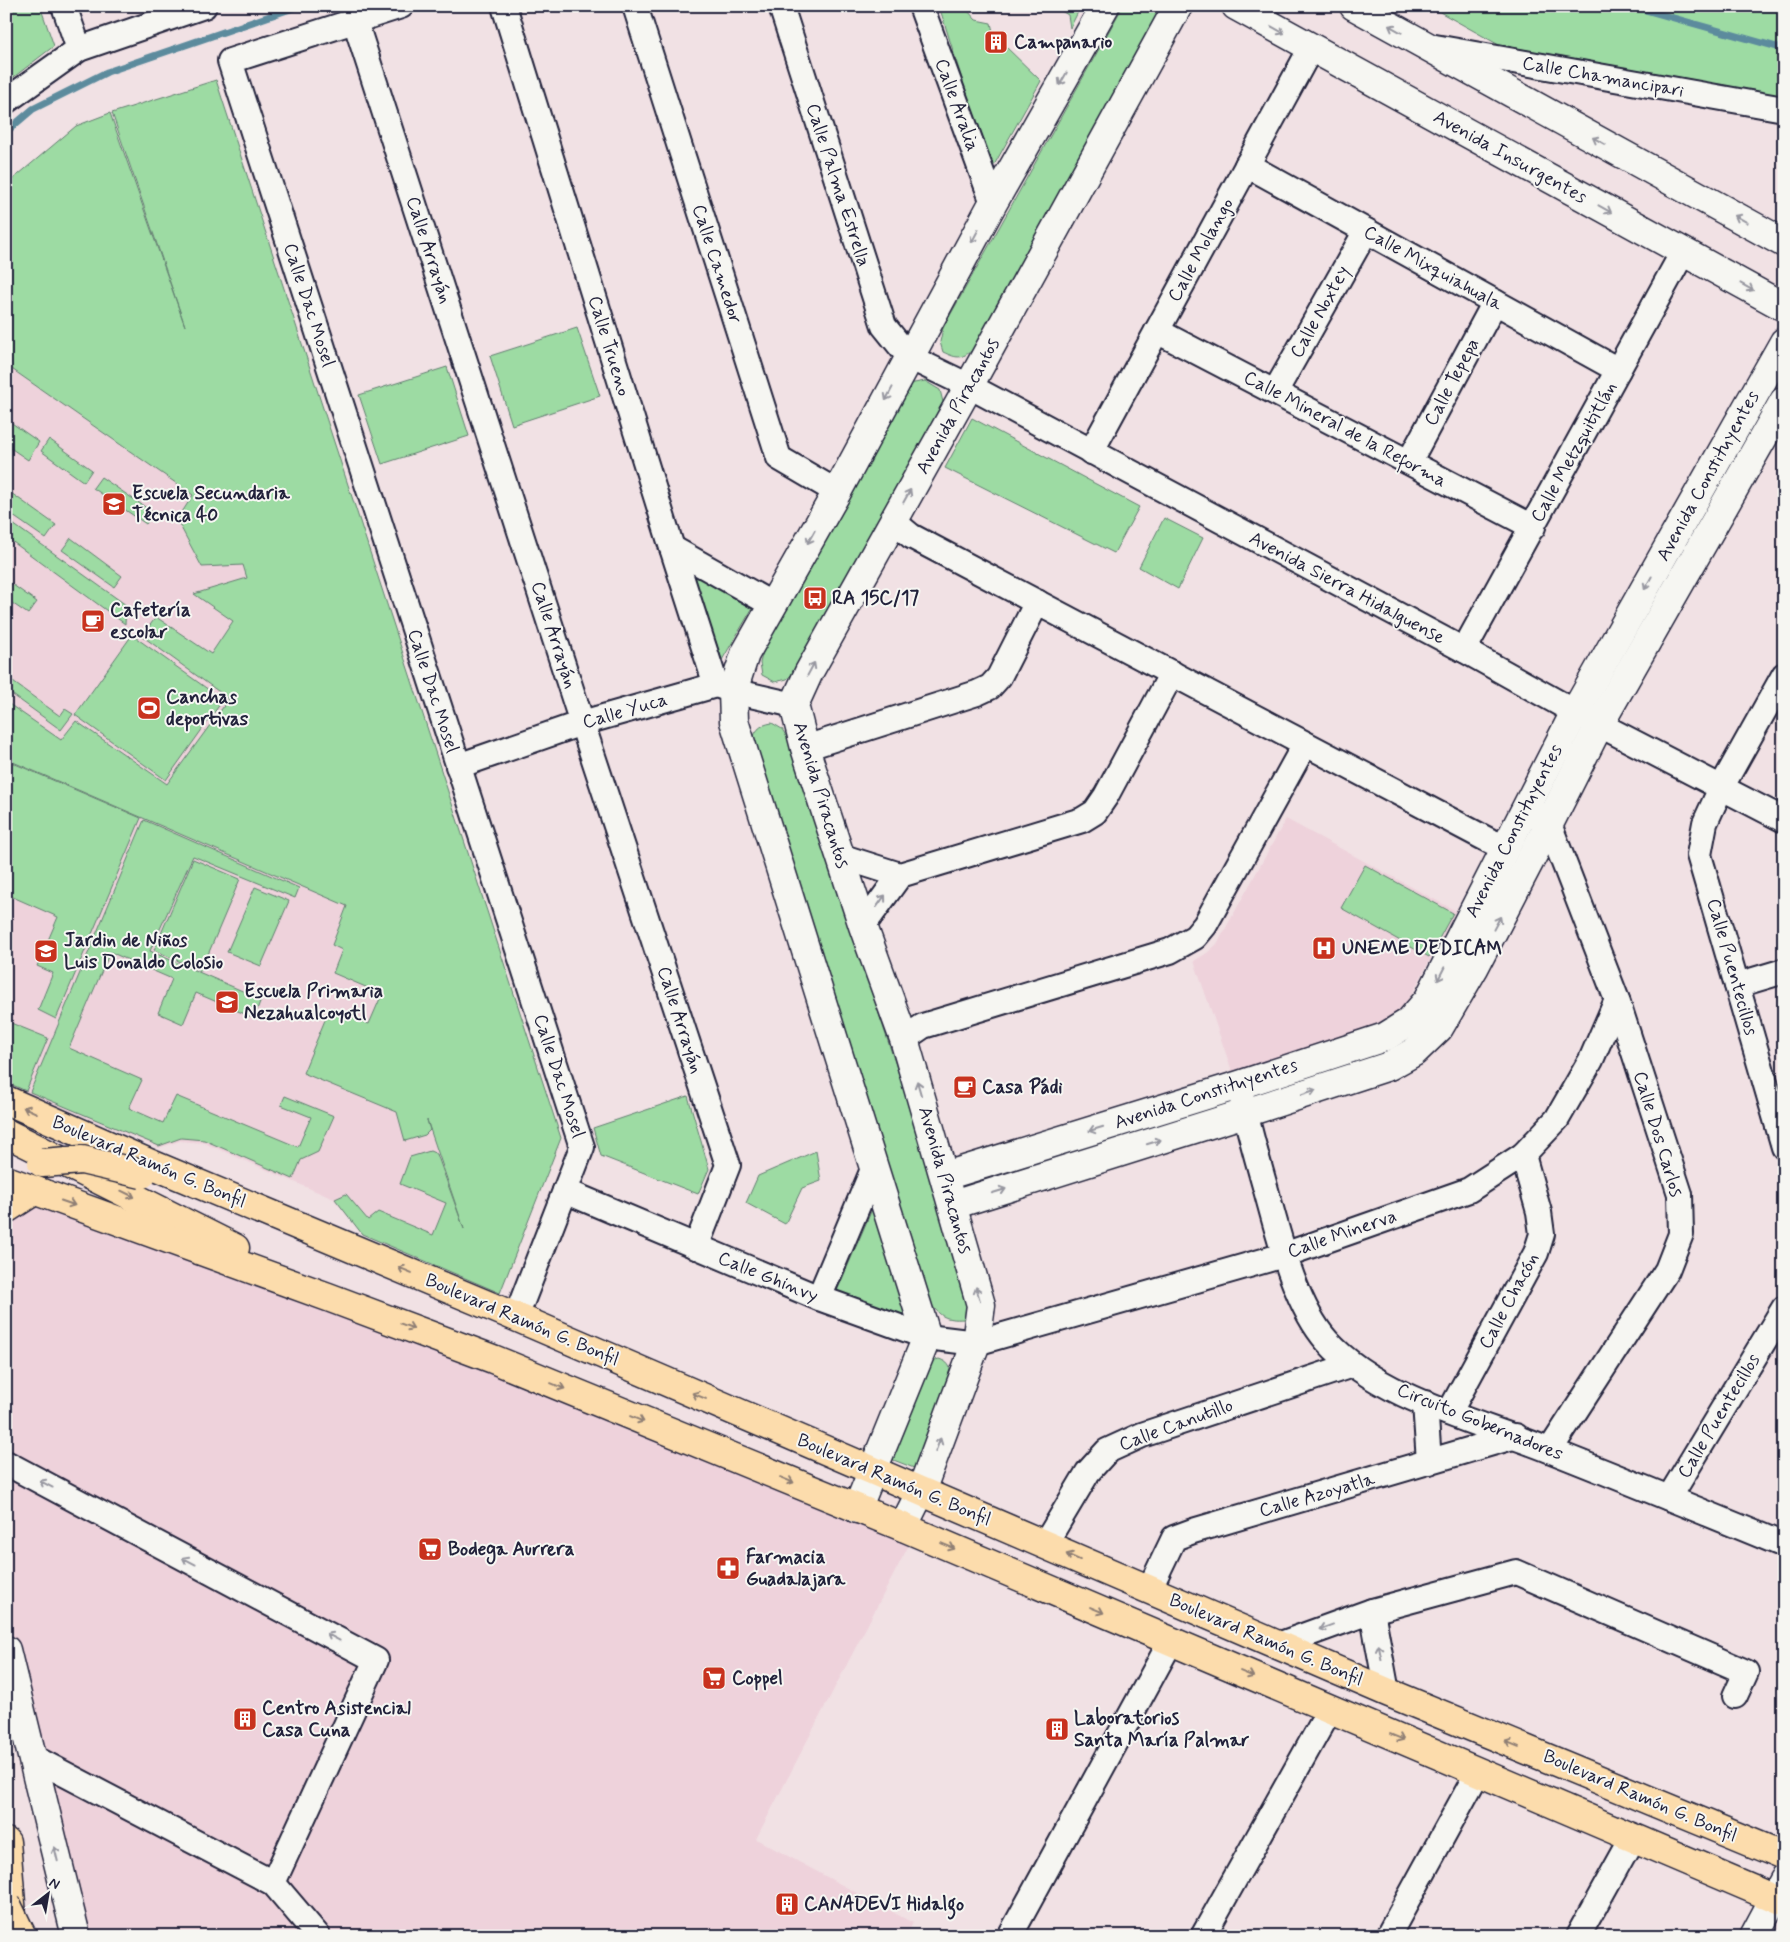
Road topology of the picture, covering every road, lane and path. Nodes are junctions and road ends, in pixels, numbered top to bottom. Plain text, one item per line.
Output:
1 (64, 6) edge
2 (204, 6) edge
3 (401, 6) edge
4 (504, 6) edge
5 (635, 6) edge
6 (781, 6) edge
7 (921, 6) edge
8 (1105, 6) edge
9 (1178, 6) edge
10 (1236, 6) edge
11 (1354, 6) edge
12 (355, 21) junction
13 (1422, 44) junction
14 (1311, 48) junction
15 (79, 49) junction
16 (6, 101) edge
17 (1784, 109) edge
18 (1247, 165) junction
19 (993, 203) junction
20 (1366, 231) junction
21 (1784, 243) edge
22 (1683, 252) junction
23 (1495, 302) junction
24 (1784, 307) edge
25 (1157, 331) junction
26 (1784, 342) edge
27 (909, 357) junction
28 (1618, 370) junction
29 (969, 386) junction
30 (1275, 392) junction
31 (1784, 401) edge
32 (1091, 452) junction
33 (1409, 462) junction
34 (836, 492) junction
35 (893, 521) junction
36 (1533, 527) junction
37 (672, 548) junction
38 (1037, 602) junction
39 (773, 605) junction
40 (1464, 650) junction
41 (1172, 673) junction
42 (1784, 675) edge
43 (725, 688) junction
44 (794, 705) junction
45 (1575, 712) junction
46 (582, 723) junction
47 (1598, 724) junction
48 (1305, 744) junction
49 (805, 748) junction
50 (458, 766) junction
51 (1721, 788) junction
52 (1526, 808) junction
53 (1784, 820) edge
54 (1549, 824) junction
55 (1506, 847) junction
56 (840, 856) junction
57 (900, 875) junction
58 (863, 926) junction
59 (1784, 971) edge
60 (1737, 986) junction
61 (1617, 1000) junction
62 (904, 1039) junction
63 (1239, 1085) junction
64 (6, 1100) edge
65 (1780, 1113) edge
66 (1245, 1114) junction
67 (6, 1133) edge
68 (1784, 1147) edge
69 (1523, 1155) junction
70 (874, 1167) junction
71 (6, 1171) edge
72 (945, 1176) junction
73 (6, 1180) edge
74 (34, 1191) junction
75 (565, 1191) junction
76 (953, 1205) junction
77 (6, 1209) edge
78 (696, 1247) junction
79 (1284, 1255) junction
80 (328, 1297) junction
81 (819, 1298) junction
82 (1784, 1308) edge
83 (516, 1317) junction
84 (928, 1336) junction
85 (976, 1342) junction
86 (1352, 1365) junction
87 (1425, 1402) junction
88 (1449, 1413) junction
89 (1516, 1436) junction
90 (796, 1437) junction
91 (1550, 1450) junction
92 (1429, 1462) junction
93 (6, 1463) edge
94 (873, 1470) junction
95 (921, 1491) junction
96 (1669, 1498) junction
97 (857, 1509) junction
98 (903, 1527) junction
99 (1045, 1544) junction
100 (1784, 1545) edge
101 (1148, 1590) junction
102 (1372, 1611) junction
103 (1171, 1641) junction
104 (1278, 1645) junction
105 (6, 1650) edge
106 (1387, 1692) junction
107 (1735, 1696) dead end
108 (1330, 1709) junction
109 (34, 1758) junction
110 (1478, 1772) junction
111 (1633, 1837) junction
112 (6, 1842) edge
113 (1784, 1856) edge
114 (273, 1883) junction
115 (1780, 1893) edge
116 (6, 1903) edge
117 (14, 1936) edge
118 (22, 1936) edge
119 (76, 1936) edge
120 (318, 1936) edge
121 (1010, 1936) edge
122 (1203, 1936) edge
123 (1388, 1936) edge
124 (1578, 1936) edge
125 (1754, 1936) edge

1 - 15 street
2 - 15 street
3 - 12 street
4 - 37 street, Calle Trueno
5 - 34 street, Calle Camedor
6 - 27 street, Calle Palma Estrella
7 - 19 street, Calle Aralia
8 -> 19 street
9 - 29 street, Avenida Piracantos
10 -> 14 street, Avenida Insurgentes
13 -> 11 street
12 - 46 street, Calle Arrayán
12 - 50 street, Calle Dac Mosel
13 - 17 street, Calle Chamancipari
21 -> 13 street
14 - 18 street, Calle Molango
14 -> 22 street, Avenida Insurgentes
15 - 16 street
18 - 20 street, Calle Mixquiahuala
18 - 25 street, Calle Molango
19 -> 27 street
20 - 23 street, Calle Mixquiahuala
20 - 30 street, Calle Noxtey
22 -> 24 street, Avenida Insurgentes
22 - 28 street, Calle Metzquititlán
23 - 28 street, Calle Mixquiahuala
23 - 33 street, Calle Tepepa
25 - 30 street, Calle Mineral de la Reforma
25 - 32 street, Calle Molango
26 -> 45 street, Avenida Constituyentes
27 - 29 street, Avenida Sierra Hidalguense
27 -> 34 street
28 - 36 street, Calle Metzquititlán
29 - 32 street, Avenida Sierra Hidalguense
35 -> 29 street, Avenida Piracantos
30 - 33 street, Calle Mineral de la Reforma
31 - 47 street, Avenida Constituyentes
32 - 40 street, Avenida Sierra Hidalguense
33 - 36 street, Calle Mineral de la Reforma
34 -> 39 street
35 - 38 street
44 -> 35 street, Avenida Piracantos
36 - 40 street, Calle Metzquititlán
37 - 39 street
37 - 43 street, Calle Trueno
38 - 41 street
38 - 49 street
39 - 43 street
40 - 45 street, Avenida Sierra Hidalguense
41 - 48 street
41 - 57 street
42 - 51 street, Calle Puentecillos
43 - 44 street, Calle Yuca
43 - 46 street, Calle Yuca
43 - 70 street
44 - 49 street, Avenida Piracantos
45 - 47 street, Avenida Sierra Hidalguense
45 - 52 street, Avenida Constituyentes
46 - 50 street, Calle Yuca
46 - 78 street, Calle Arrayán
47 - 51 street, Avenida Sierra Hidalguense
47 - 54 street, Avenida Constituyentes
48 - 55 street
48 - 62 street
49 - 56 street, Avenida Piracantos
50 - 75 street, Calle Dac Mosel
51 - 53 street, Avenida Sierra Hidalguense
51 - 60 street, Calle Puentecillos
52 - 54 street
52 - 55 street, Avenida Constituyentes
54 - 61 street, Calle Dos Carlos
66 -> 54 street, Avenida Constituyentes
55 -> 63 street, Avenida Constituyentes
56 - 57 street
56 - 58 street, Avenida Piracantos
58 -> 57 street
58 - 62 street, Avenida Piracantos
59 - 60 street
60 - 65 street, Calle Puentecillos
61 - 69 street, Calle Minerva
61 - 91 street, Calle Dos Carlos
72 -> 62 street, Avenida Piracantos
63 - 66 street, Circuito Gobernadores
63 -> 72 street, Avenida Constituyentes
83 -> 64 main road, Boulevard Ramón G. Bonfil
65 - 68 street, Calle Puentecillos
76 -> 66 street, Avenida Constituyentes
66 - 79 street, Circuito Gobernadores
67 -> 80 main road, bridge
69 - 79 street, Calle Minerva
69 - 88 street, Calle Chacón
70 - 81 street
70 - 84 street
71 - 90 main road, bridge
72 - 76 street, Avenida Piracantos
73 - 74 main road, Boulevard Ramón G. Bonfil
74 - 77 main road
74 -> 80 main road, Boulevard Ramón G. Bonfil
75 - 78 street, Calle Ghinvy
75 - 83 street, Calle Dac Mosel
85 -> 76 street, Avenida Piracantos
78 - 81 street, Calle Ghinvy
79 - 85 street, Calle Minerva
79 - 86 street, Circuito Gobernadores
80 -> 97 main road, Boulevard Ramón G. Bonfil
81 - 84 street, Calle Ghinvy
82 - 96 street, Calle Puentecillos
90 -> 83 main road, Boulevard Ramón G. Bonfil
84 - 85 street, Calle Ghinvy
84 - 94 street
95 -> 85 street, Avenida Piracantos
86 - 87 street, Circuito Gobernadores
86 - 99 street, Calle Canutillo
87 - 88 street, Circuito Gobernadores
87 - 92 street
88 - 89 street, Circuito Gobernadores
89 - 91 street, Circuito Gobernadores
89 - 92 street, Calle Azoyatla
90 - 94 main road, Boulevard Ramón G. Bonfil
91 - 96 street, Circuito Gobernadores
92 - 101 street, Calle Azoyatla
114 -> 93 street
94 - 95 main road, Boulevard Ramón G. Bonfil
94 - 97 street
95 - 98 street, Avenida Piracantos
95 - 99 main road, Boulevard Ramón G. Bonfil
96 - 100 street, Circuito Gobernadores
97 - 98 main road, Boulevard Ramón G. Bonfil
98 -> 103 main road, Boulevard Ramón G. Bonfil
101 -> 99 main road, Boulevard Ramón G. Bonfil
101 - 104 main road, Boulevard Ramón G. Bonfil
102 -> 104 street
106 -> 102 street
102 - 107 street
103 -> 108 main road, Boulevard Ramón G. Bonfil
103 - 121 street
104 - 106 main road, Boulevard Ramón G. Bonfil
105 - 109 street
113 -> 106 main road, Boulevard Ramón G. Bonfil
108 -> 110 main road, Boulevard Ramón G. Bonfil
108 - 122 street
109 - 114 street
119 -> 109 street
110 - 111 main road, Boulevard Ramón G. Bonfil
110 - 123 street
111 - 115 main road, Boulevard Ramón G. Bonfil
111 - 124 street
112 - 117 main road, bridge
114 - 120 street
115 - 125 street
116 - 118 main road, bridge

